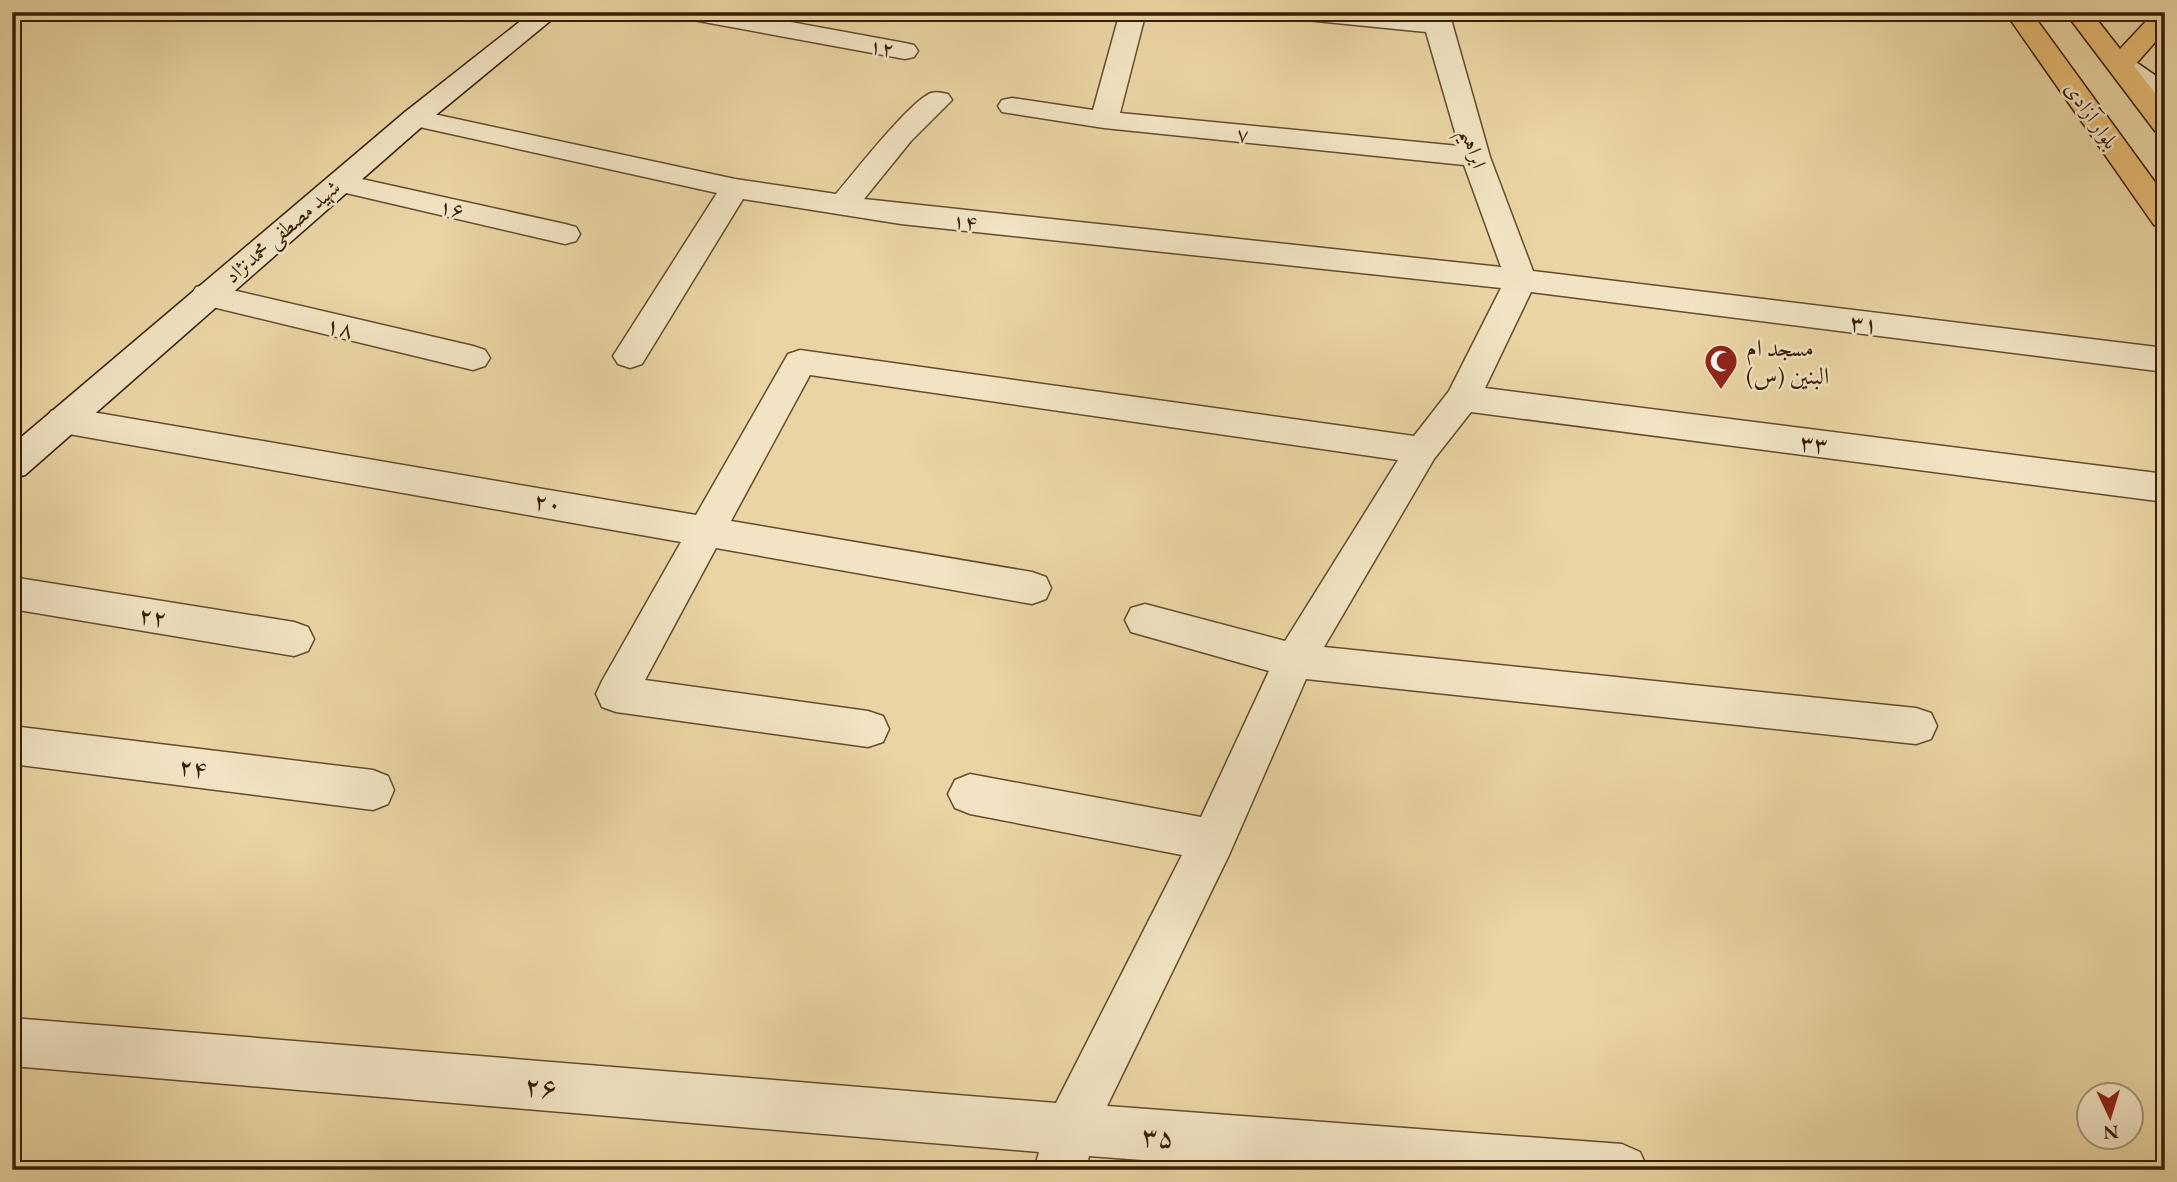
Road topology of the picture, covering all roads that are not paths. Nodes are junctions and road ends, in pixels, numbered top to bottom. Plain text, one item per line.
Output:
1 (548, 12) edge
2 (693, 12) edge
3 (1133, 12) edge
4 (1307, 12) edge
5 (2018, 12) edge
6 (2078, 12) edge
7 (1436, 19) edge
8 (2165, 20) edge
9 (905, 51) dead end
10 (2121, 64) junction
11 (2165, 94) edge
12 (938, 100) dead end
13 (1012, 106) dead end
14 (415, 118) junction
15 (1104, 120) junction
16 (2165, 125) edge
17 (1476, 157) junction
18 (339, 183) junction
19 (735, 188) junction
20 (844, 205) junction
21 (2165, 218) edge
22 (565, 234) dead end
23 (1521, 281) junction
24 (207, 295) junction
25 (629, 356) dead end
26 (473, 358) dead end
27 (2165, 360) edge
28 (1463, 398) junction
29 (63, 420) junction
30 (1422, 450) junction
31 (16, 459) edge
32 (2165, 488) edge
33 (707, 529) junction
34 (1032, 588) dead end
35 (12, 593) edge
36 (1145, 620) dead end
37 (294, 639) dead end
38 (1294, 661) junction
39 (1916, 726) dead end
40 (869, 729) dead end
41 (12, 745) edge
42 (373, 790) dead end
43 (970, 794) dead end
44 (1213, 840) junction
45 (12, 1042) edge
46 (1065, 1149) edge
47 (1622, 1170) edge

1 - 14 street, شهید مصطفی محمدنژاد
2 - 9 street, ۱۲
3 - 15 street
4 - 7 street
5 - 21 main road, بلوار آزادی
6 - 10 main road
7 - 17 street, ابراهیم
8 - 10 main road
10 - 11 street
10 - 16 main road
12 - 20 street
13 - 15 street, ۷
14 - 18 street, شهید مصطفی محمدنژاد
14 - 19 street, ۱۴
15 - 17 street, ۷
17 - 23 street, ابراهیم
18 - 22 street, ۱۶
18 - 24 street, شهید مصطفی محمدنژاد
19 - 20 street, ۱۴
19 - 25 street
20 - 23 street, ۱۴
23 - 27 street, ۳۱
23 - 28 street
24 - 26 street, ۱۸
24 - 29 street, شهید مصطفی محمدنژاد
28 - 30 street
28 - 32 street, ۳۳
29 - 31 street, شهید مصطفی محمدنژاد
29 - 33 street, ۲۰
30 - 33 street
30 - 38 street
33 - 34 street, ۲۰
33 - 40 street
35 - 37 street, ۲۲
36 - 38 street
38 - 39 street
38 - 44 street
41 - 42 street, ۲۴
43 - 44 street
44 - 46 street
45 - 46 street, ۲۶
46 - 47 street, ۳۵

